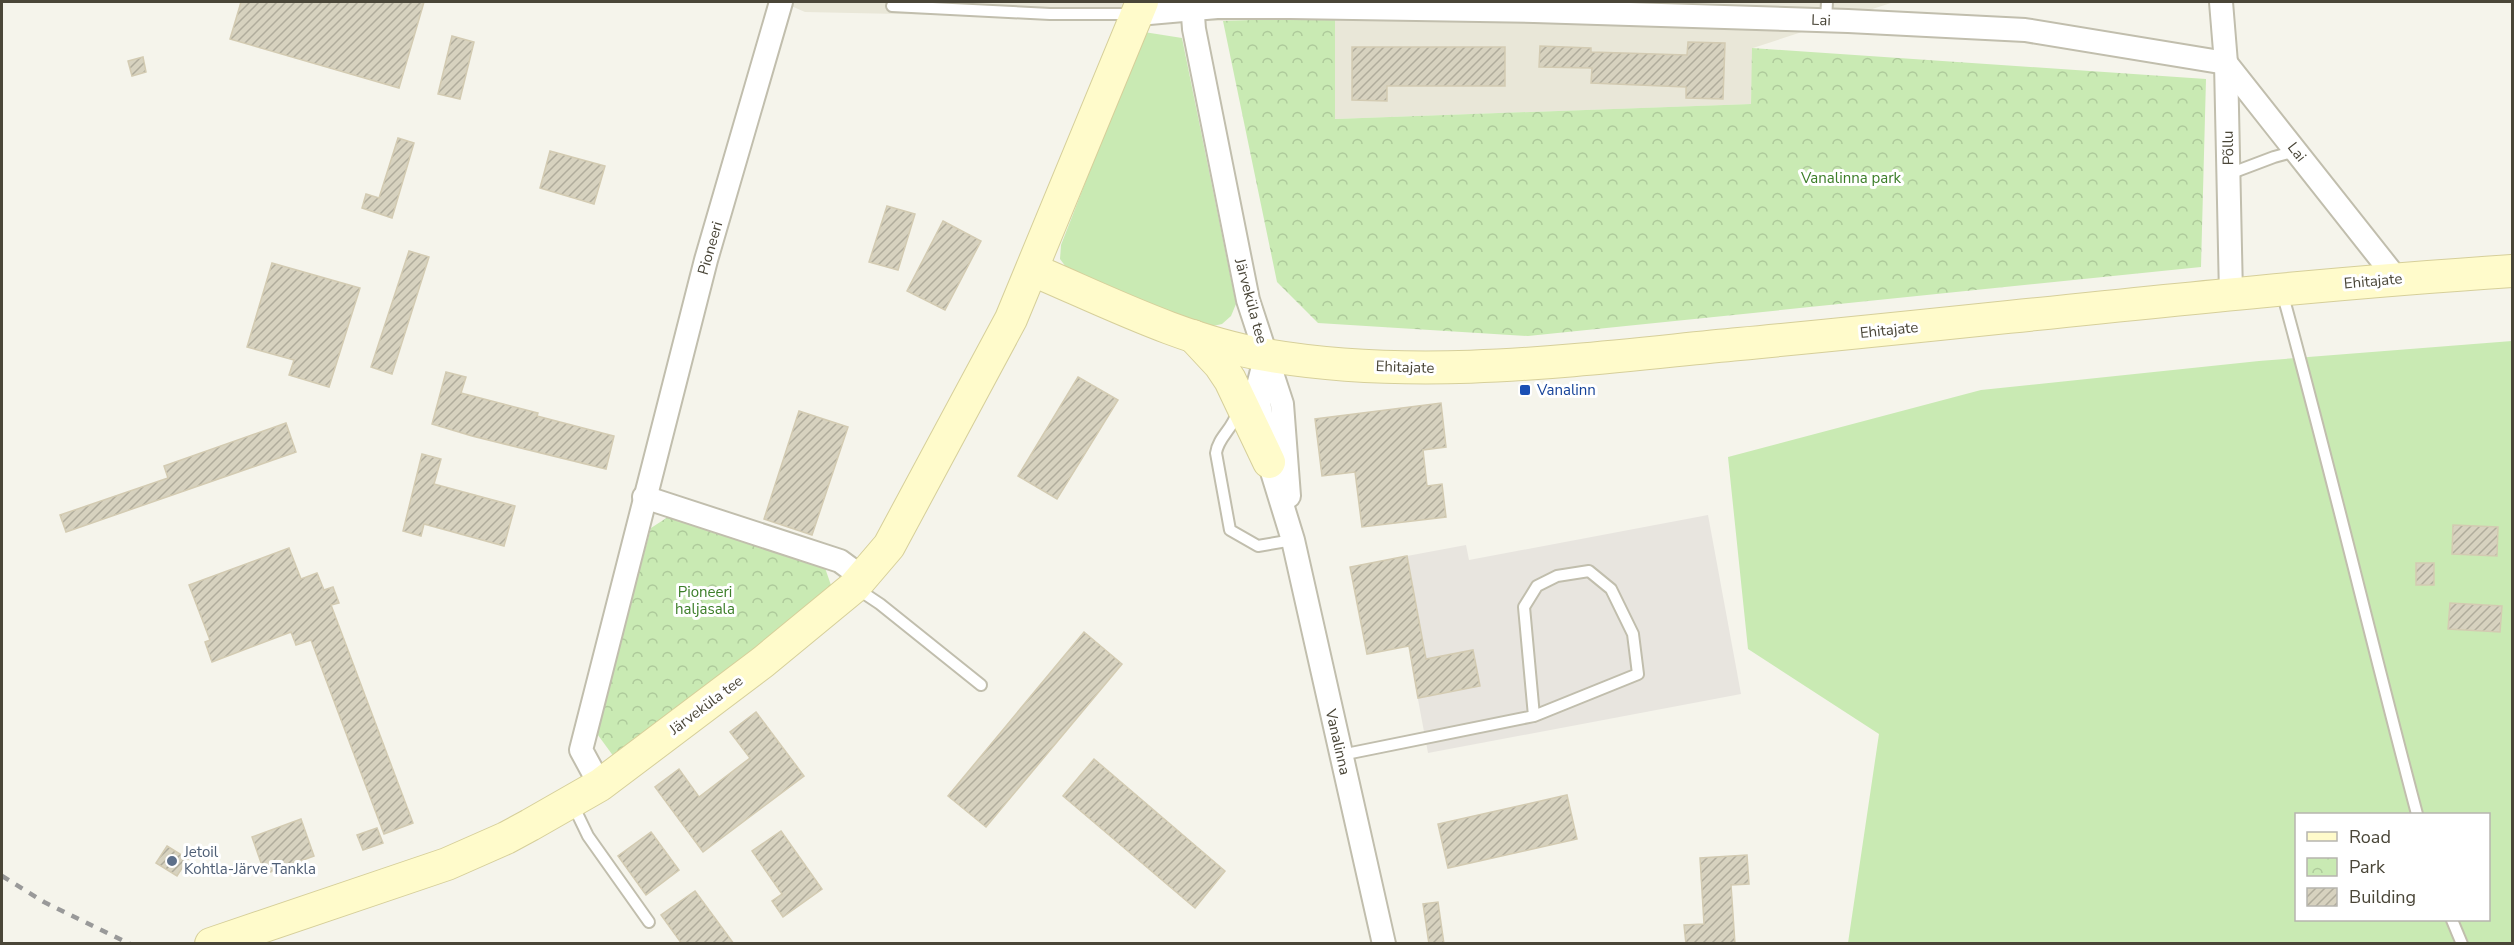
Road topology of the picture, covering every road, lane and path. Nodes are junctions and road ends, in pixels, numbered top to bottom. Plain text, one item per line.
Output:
1 (782, 2) edge
2 (2220, 2) edge
3 (892, 6) dead end
4 (1192, 6) edge
5 (1435, 6) edge
6 (1140, 8) edge
7 (1827, 11) edge
8 (2226, 63) junction
9 (2296, 151) junction
10 (2229, 174) junction
11 (1033, 270) junction
12 (2512, 271) edge
13 (2396, 278) junction
14 (2281, 290) junction
15 (2231, 295) junction
16 (1192, 335) junction
17 (1266, 355) junction
18 (1239, 400) junction
19 (1269, 462) junction
20 (644, 497) junction
21 (1293, 540) junction
22 (858, 582) junction
23 (981, 685) dead end
24 (1534, 716) junction
25 (1341, 755) junction
26 (600, 785) junction
27 (571, 802) junction
28 (2417, 813) edge
29 (2452, 921) edge
30 (649, 922) dead end
31 (211, 944) edge
32 (1384, 944) edge
33 (2462, 944) edge

1 - 20 street, Pioneeri
2 - 8 street, Põllu
3 - 6 lane
4 - 5 street, Lai
4 - 6 street, Lai
4 - 17 street, Järveküla tee
5 - 7 street, Lai
6 - 11 street, Järveküla tee
7 - 8 street, Lai
8 - 9 street, Lai
8 - 10 street, Põllu
9 - 10 lane
9 - 13 street, Lai
10 - 15 street, Põllu
11 - 16 street, Järveküla tee
11 - 22 street, Järveküla tee
12 - 13 street, Ehitajate
13 - 14 street, Ehitajate
14 - 15 street, Ehitajate
14 - 28 lane
15 - 17 street, Ehitajate
16 - 17 street, Järveküla tee
16 - 18 street
17 - 19 street, Vanalinna
17 - 21 street, Vanalinna
18 - 19 street
18 - 21 lane
19 - 21 street, Vanalinna
20 - 22 street
20 - 26 street, Pioneeri
21 - 25 street, Vanalinna
22 - 23 lane
22 - 26 street, Järveküla tee
24 - 24 lane
24 - 25 lane
25 - 32 street, Vanalinna
26 - 27 street, Järveküla tee
27 - 30 lane
27 - 31 street, Järveküla tee
29 - 33 lane

